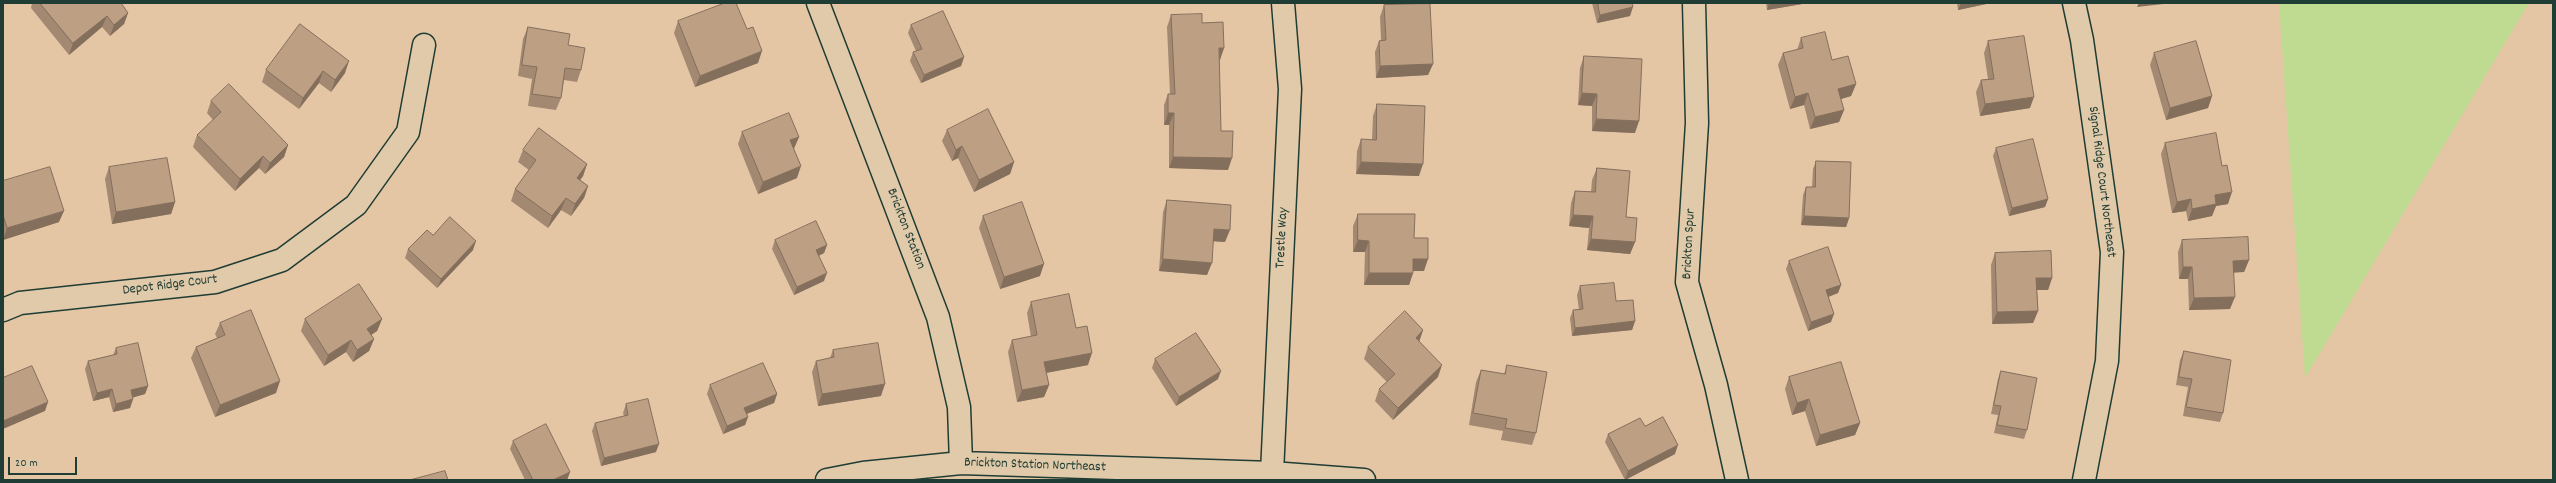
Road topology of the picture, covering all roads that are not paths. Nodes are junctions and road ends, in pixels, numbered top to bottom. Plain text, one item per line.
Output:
1 (818, 3) edge
2 (1283, 3) edge
3 (1694, 3) edge
4 (2074, 3) edge
5 (424, 45) dead end
6 (3, 310) edge
7 (961, 464) junction
8 (1272, 473) junction
9 (827, 480) edge
10 (1364, 480) edge
11 (1737, 480) edge
12 (2084, 480) edge

1 - 7 street, Brickton Station
2 - 8 street, Trestle Way
3 - 11 street, Brickton Spur
4 - 12 street, Signal Ridge Court Northeast
5 - 6 street, Depot Ridge Court
7 - 8 street, Brickton Station Northeast
7 - 9 street, Brickton Station Northeast
8 - 10 street, Brickton Station Northeast

